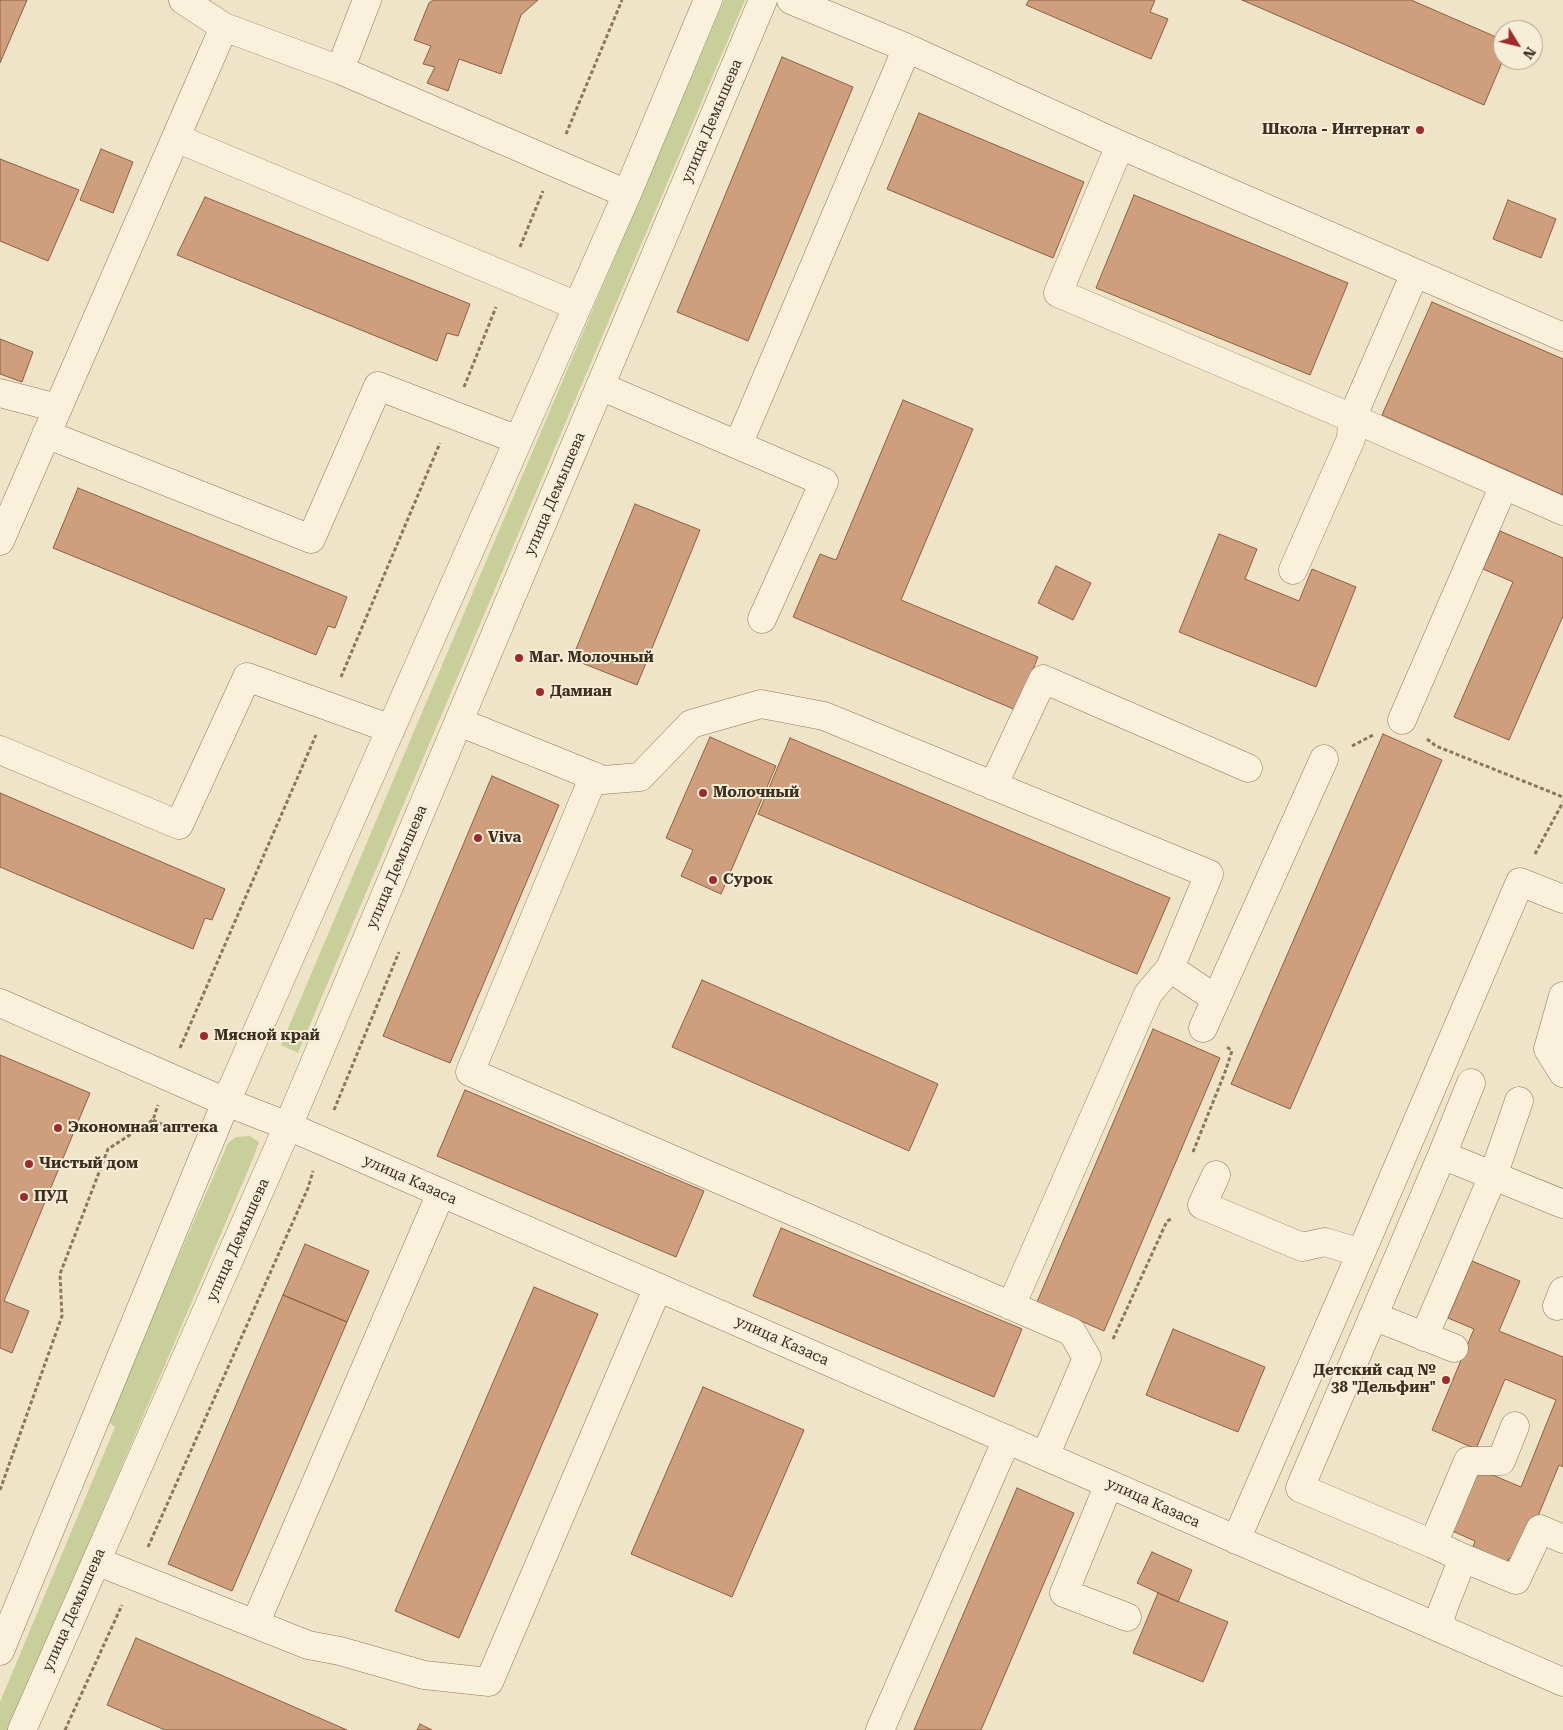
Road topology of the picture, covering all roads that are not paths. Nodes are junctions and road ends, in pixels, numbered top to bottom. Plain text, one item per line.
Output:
1 (183, 0) edge
2 (367, 0) edge
3 (708, 0) edge
4 (763, 0) edge
5 (791, 0) edge
6 (224, 27) junction
7 (907, 48) junction
8 (340, 70) junction
9 (176, 138) junction
10 (1120, 145) junction
11 (626, 194) junction
12 (1415, 273) junction
13 (577, 306) junction
14 (1563, 337) edge
15 (600, 386) junction
16 (0, 393) edge
17 (57, 408) junction
18 (1352, 418) junction
19 (46, 434) junction
20 (518, 440) junction
21 (738, 446) junction
22 (1504, 485) junction
23 (1563, 512) edge
24 (0, 541) edge
25 (1293, 570) dead end
26 (762, 619) dead end
27 (1402, 720) road end
28 (459, 722) junction
29 (391, 729) junction
30 (0, 750) edge
31 (1324, 759) road end
32 (1248, 768) dead end
33 (594, 776) junction
34 (992, 786) junction
35 (1563, 899) edge
36 (1170, 968) junction
37 (1563, 996) edge
38 (1216, 999) junction
39 (0, 1003) edge
40 (1204, 1028) road end
41 (1563, 1074) edge
42 (1470, 1083) dead end
43 (1519, 1101) dead end
44 (226, 1102) junction
45 (288, 1126) junction
46 (1442, 1155) junction
47 (1216, 1175) road end
48 (1493, 1176) junction
49 (441, 1193) junction
50 (1563, 1204) edge
51 (1361, 1253) junction
52 (658, 1288) junction
53 (1011, 1306) junction
54 (1373, 1316) junction
55 (1424, 1337) junction
56 (1454, 1348) dead end
57 (1515, 1426) dead end
58 (1006, 1439) junction
59 (1046, 1456) junction
60 (1109, 1484) junction
61 (1563, 1539) edge
62 (1236, 1540) junction
63 (1434, 1544) junction
64 (1462, 1558) junction
65 (96, 1561) junction
66 (10, 1598) edge
67 (1127, 1617) dead end
68 (255, 1624) junction
69 (1438, 1627) junction
70 (0, 1651) edge
71 (1563, 1682) edge
72 (22, 1730) edge
73 (880, 1730) edge

1 - 6 street
2 - 8 street
3 - 11 street
4 - 15 street, улица Демышева
5 - 7 street
6 - 8 street
6 - 9 street
7 - 10 street
7 - 21 street
8 - 11 street
9 - 13 street
9 - 17 street
10 - 12 street
10 - 18 street
11 - 13 street
12 - 14 street
12 - 18 street
13 - 20 street
15 - 21 street
15 - 28 street, улица Демышева
16 - 17 street
17 - 19 street
18 - 22 street
18 - 25 street
19 - 20 street
19 - 24 street
20 - 29 street
21 - 26 street
22 - 23 street
22 - 27 street
28 - 33 street
28 - 45 street, улица Демышева
29 - 30 street
29 - 44 street
31 - 38 street
32 - 34 street
33 - 34 street
33 - 53 street
34 - 36 street
35 - 51 street
36 - 38 street
36 - 53 street
37 - 41 street
38 - 40 street
39 - 44 street, улица Казаса
42 - 46 street
43 - 48 street
44 - 45 street, улица Казаса
44 - 66 street
45 - 49 street, улица Казаса
45 - 65 street, улица Демышева
46 - 48 street
46 - 54 street
47 - 51 street
48 - 50 street
48 - 55 street
49 - 52 street, улица Казаса
49 - 68 street
51 - 62 street
52 - 58 street, улица Казаса
52 - 68 street
53 - 59 street
54 - 55 street
54 - 63 street
55 - 56 street
57 - 63 street
58 - 59 street, улица Казаса
58 - 73 street
59 - 60 street, улица Казаса
60 - 62 street, улица Казаса
60 - 67 street
61 - 64 street
62 - 69 street, улица Казаса
63 - 64 street
64 - 69 street
65 - 68 street
65 - 72 street, улица Демышева
66 - 70 street
69 - 71 street, улица Казаса

